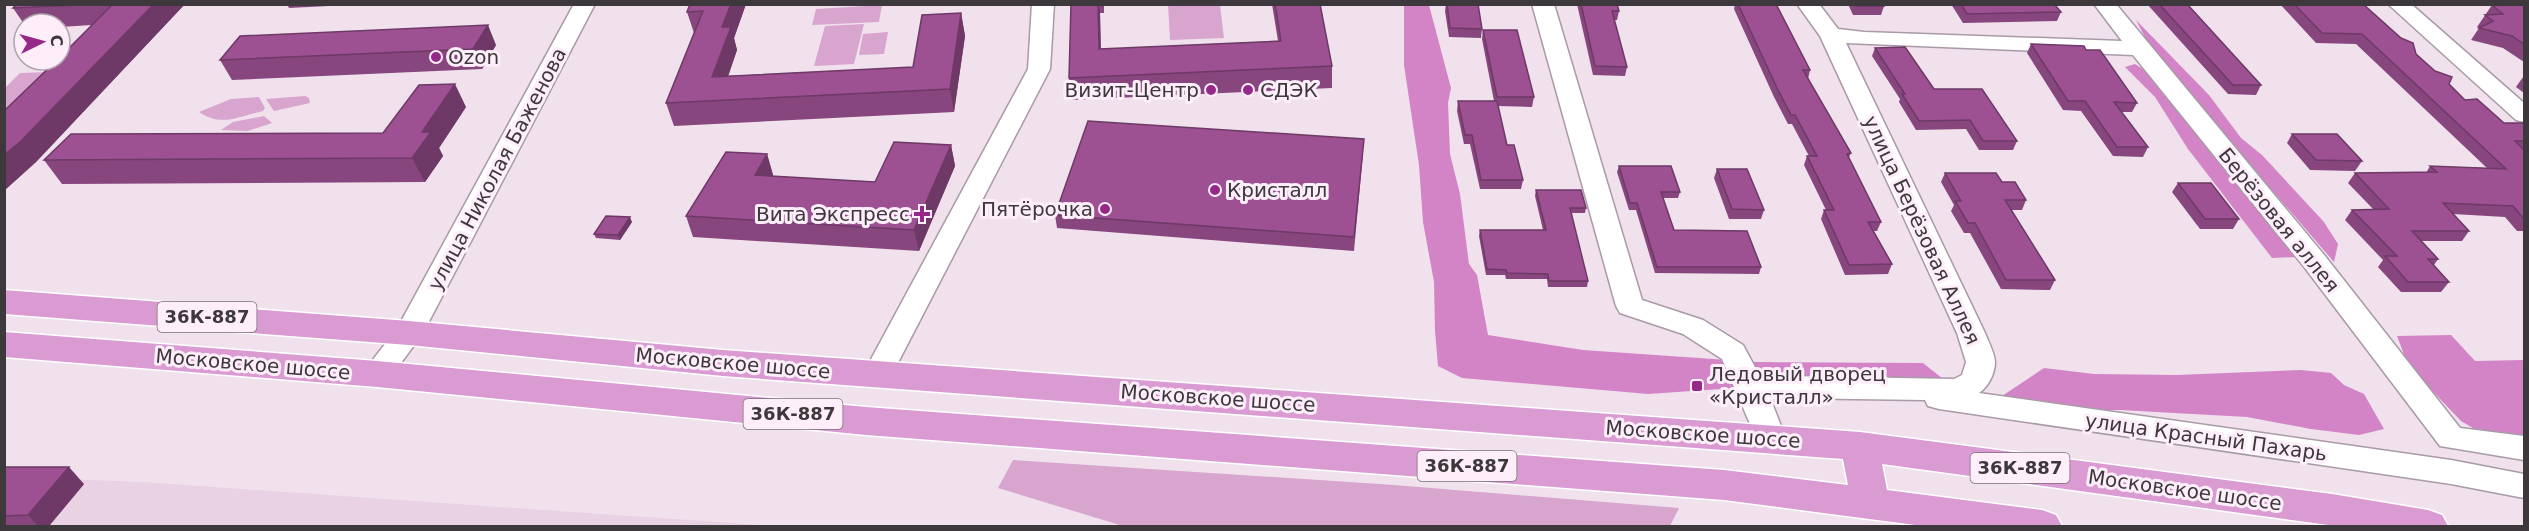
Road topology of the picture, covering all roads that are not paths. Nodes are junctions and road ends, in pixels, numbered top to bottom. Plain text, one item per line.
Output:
1 (585, 4) edge
2 (1043, 4) edge
3 (1543, 4) edge
4 (1807, 4) edge
5 (2104, 4) edge
6 (2398, 4) edge
7 (1831, 35) junction
8 (2139, 48) junction
9 (2524, 115) edge
10 (4, 302) edge
11 (409, 333) junction
12 (4, 344) edge
13 (878, 374) junction
14 (377, 375) junction
15 (1888, 390) junction
16 (1753, 393) junction
17 (1713, 434) junction
18 (2451, 438) junction
19 (1772, 439) junction
20 (1860, 446) junction
21 (2524, 448) edge
22 (2451, 472) junction
23 (1724, 485) junction
24 (2524, 486) edge
25 (1870, 503) junction
26 (2042, 526) edge
27 (2428, 526) edge

1 - 11 street, улица Николая Баженова
2 - 13 street
3 - 16 street
4 - 7 street, улица Берёзовая Аллея
5 - 8 street, Берёзовая аллея
6 - 9 street
7 - 8 street
7 - 15 street, улица Берёзовая Аллея
8 - 18 street, Берёзовая аллея
10 - 11 main road, Московское шоссе / 36К-887
11 - 13 main road, Московское шоссе / 36К-887
11 - 14 street, улица Николая Баженова
12 - 14 main road, Московское шоссе / 36К-887
13 - 17 main road, Московское шоссе / 36К-887
14 - 23 main road, Московское шоссе / 36К-887
15 - 16 street
15 - 22 street, улица Красный Пахарь
16 - 19 street
17 - 19 main road, Московское шоссе / 36К-887
17 - 23 main road
18 - 21 street
18 - 22 street
19 - 20 main road, Московское шоссе / 36К-887
20 - 25 main road
20 - 27 main road, Московское шоссе / 36К-887
22 - 24 street, улица Красный Пахарь
23 - 25 main road, Московское шоссе / 36К-887
25 - 26 main road, Московское шоссе / 36К-887

